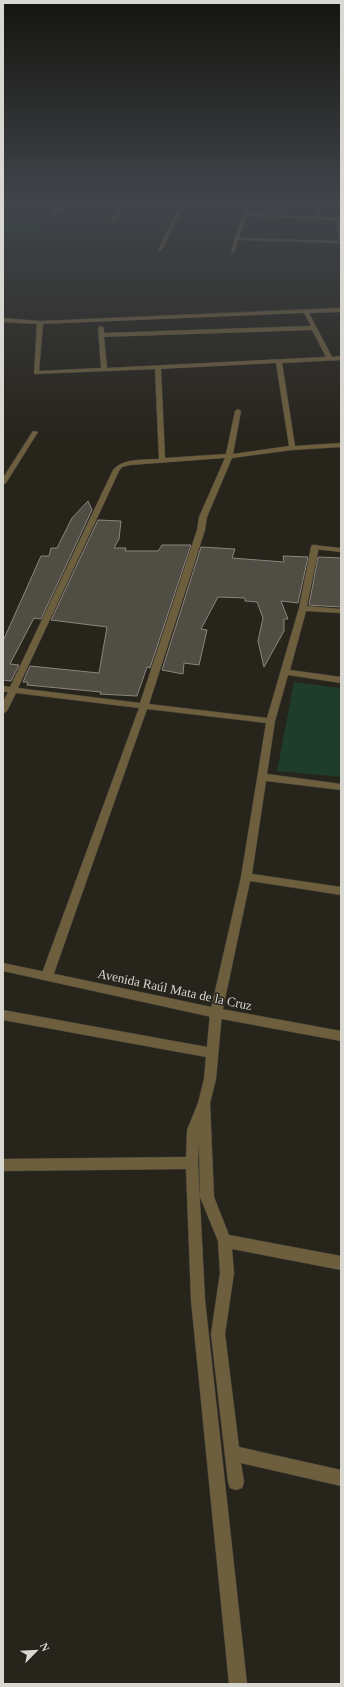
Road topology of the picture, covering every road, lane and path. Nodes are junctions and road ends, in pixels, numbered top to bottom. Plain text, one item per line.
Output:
1 (341, 310) edge
2 (306, 312) junction
3 (3, 320) edge
4 (101, 320) junction
5 (40, 323) junction
6 (314, 328) junction
7 (102, 335) junction
8 (341, 358) edge
9 (330, 359) junction
10 (279, 362) junction
11 (158, 367) junction
12 (104, 369) junction
13 (238, 411) dead end
14 (35, 432) dead end
15 (341, 445) edge
16 (292, 448) junction
17 (229, 456) junction
18 (162, 460) junction
19 (3, 483) edge
20 (341, 550) edge
21 (303, 608) junction
22 (341, 611) edge
23 (285, 672) junction
24 (341, 680) edge
25 (3, 689) edge
26 (12, 690) junction
27 (144, 705) junction
28 (3, 711) edge
29 (271, 721) junction
30 (263, 777) junction
31 (341, 786) edge
32 (246, 877) junction
33 (341, 891) edge
34 (3, 967) edge
35 (47, 976) junction
36 (216, 1013) junction
37 (3, 1015) edge
38 (341, 1036) edge
39 (212, 1053) junction
40 (204, 1103) junction
41 (192, 1163) junction
42 (3, 1165) edge
43 (224, 1241) junction
44 (341, 1263) edge
45 (233, 1453) junction
46 (341, 1478) edge
47 (236, 1482) dead end
48 (238, 1684) edge

1 - 2 street
2 - 4 street
2 - 6 street
3 - 5 street
4 - 5 street
4 - 7 street
5 - 12 street
6 - 7 street
6 - 9 street
7 - 12 street
8 - 9 street
9 - 10 street
10 - 11 street
10 - 16 street
11 - 12 street
11 - 18 street
13 - 17 street
14 - 19 street
15 - 16 street
16 - 17 street
17 - 18 street
17 - 27 street
18 - 26 street
20 - 21 street
21 - 22 street
21 - 23 street
23 - 24 street
23 - 29 street
25 - 26 street
26 - 27 street
26 - 28 street
27 - 29 street
27 - 35 street
29 - 30 street
30 - 31 street
30 - 32 street
32 - 33 street
32 - 36 street
34 - 35 street, Avenida Raúl Mata de la Cruz
35 - 36 street, Avenida Raúl Mata de la Cruz
36 - 38 street, Avenida Raúl Mata de la Cruz
36 - 39 street
37 - 39 street
39 - 40 street
40 - 41 street
40 - 43 street
41 - 42 street
41 - 48 street
43 - 44 street
43 - 45 street
45 - 46 street
45 - 47 street

